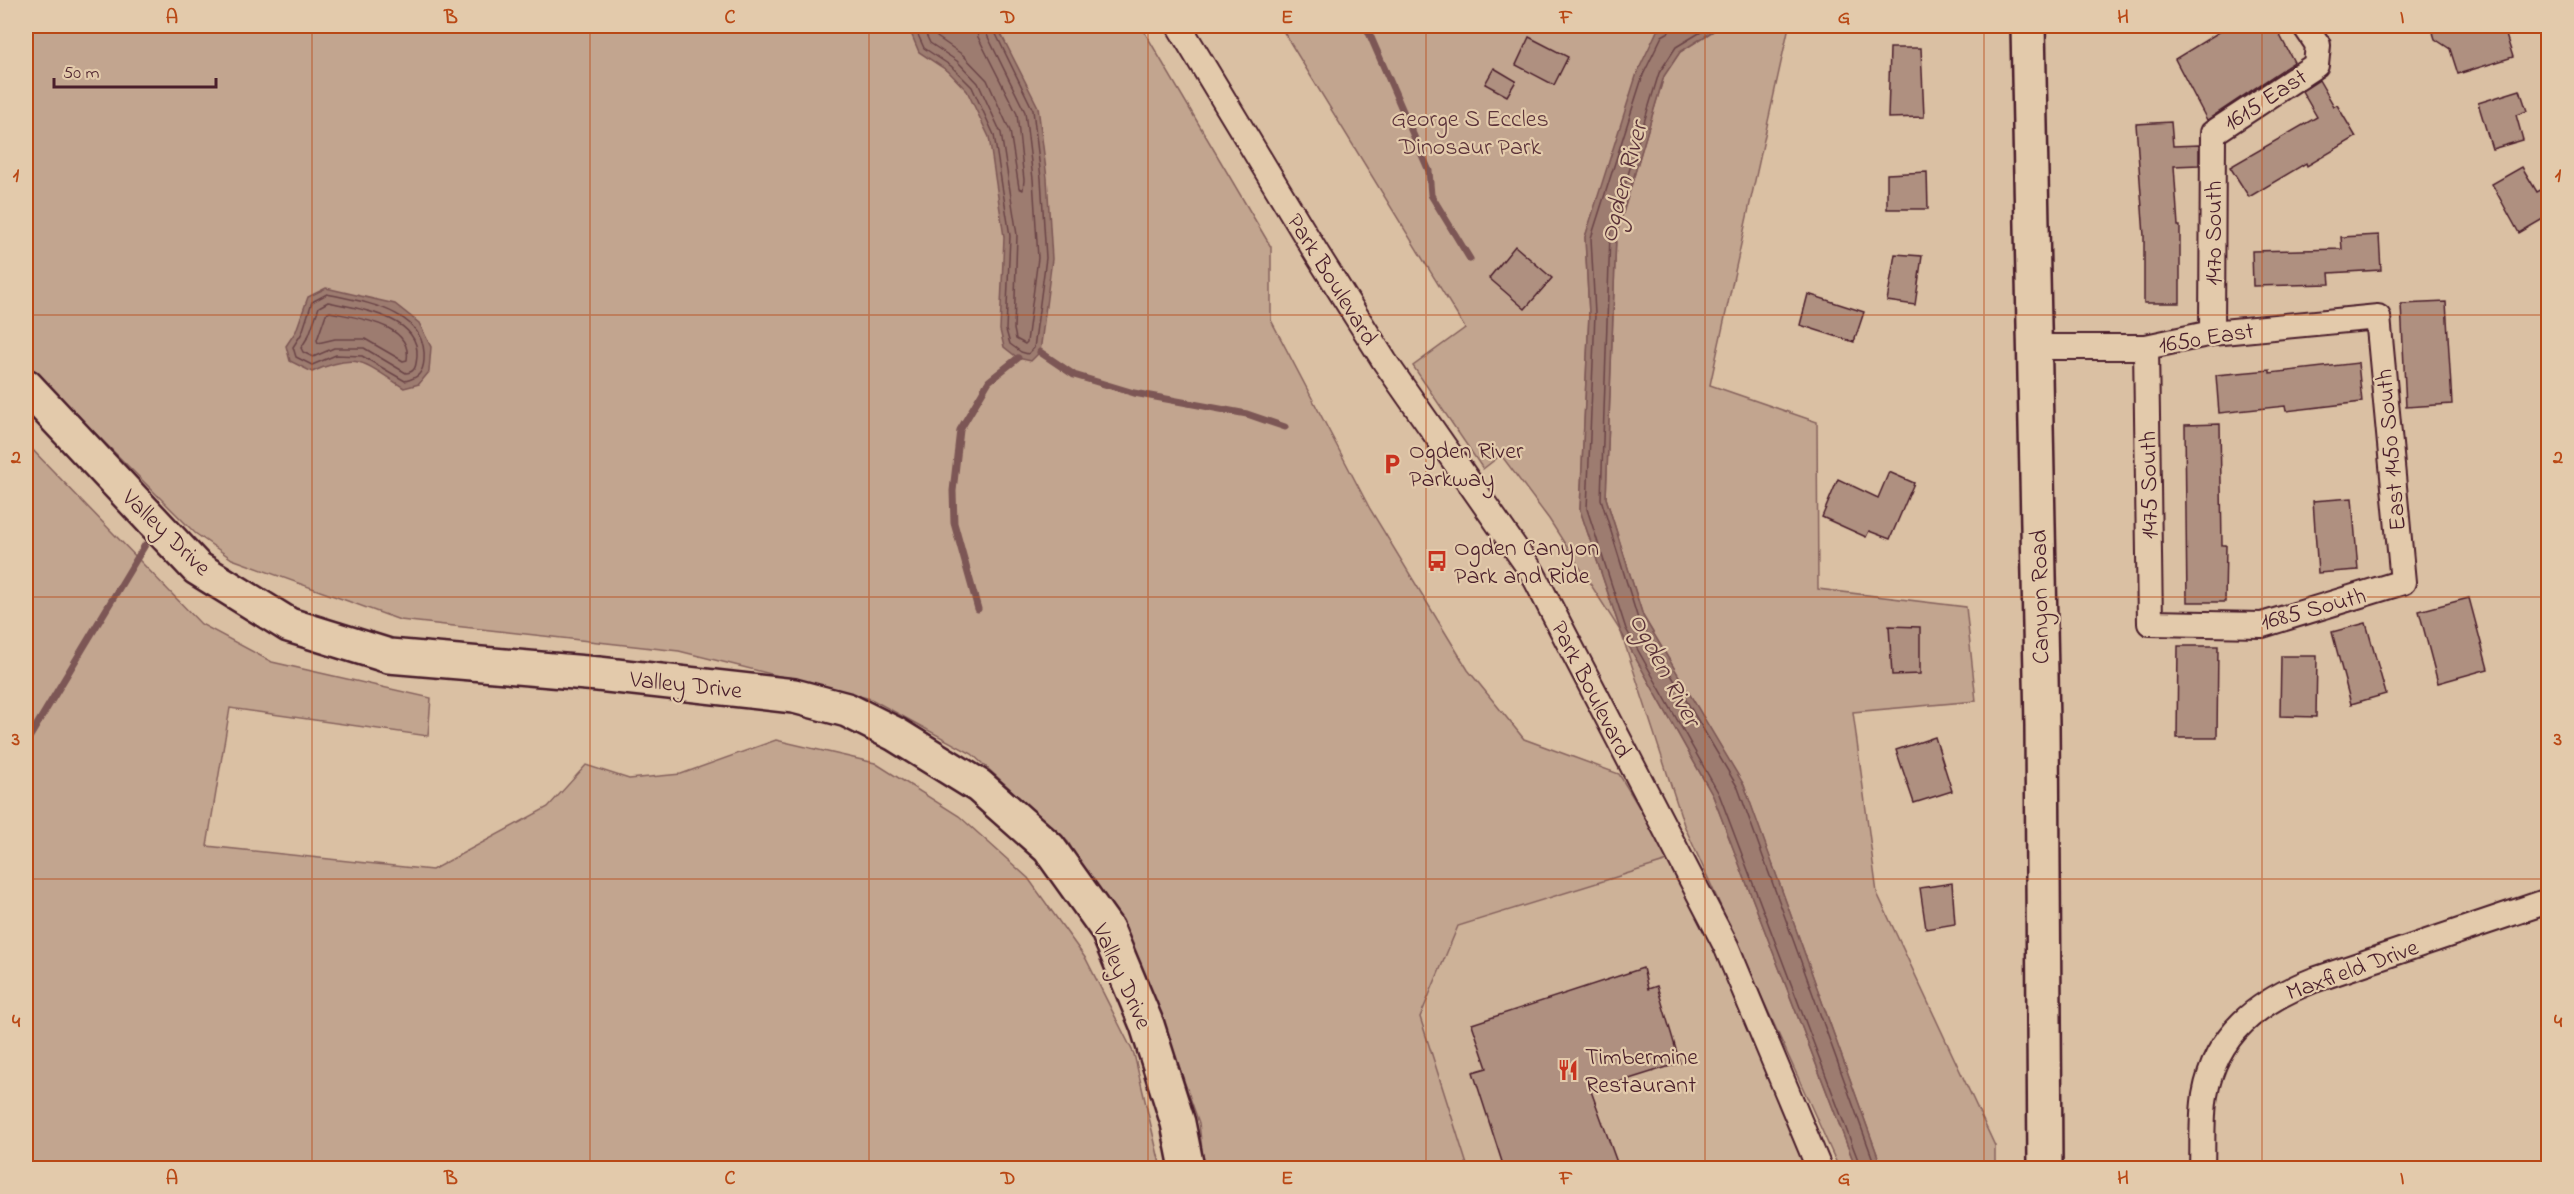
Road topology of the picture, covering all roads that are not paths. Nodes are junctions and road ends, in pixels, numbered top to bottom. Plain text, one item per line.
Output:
1 (1179, 26) edge
2 (2028, 26) edge
3 (2305, 26) edge
4 (2213, 133) joint
5 (2378, 317) joint
6 (2212, 333) junction
7 (2034, 347) junction
8 (2146, 347) junction
9 (26, 386) edge
10 (2403, 582) joint
11 (2150, 623) joint
12 (2548, 901) edge
13 (1187, 1168) edge
14 (1820, 1168) edge
15 (2045, 1168) edge
16 (2202, 1168) edge

1 - 14 street, Park Boulevard
2 - 7 street, Canyon Road
3 - 4 street, 1615 East
4 - 6 street, 1470 South
5 - 6 street, 1650 East
5 - 10 street, East 1450 South
6 - 8 street, 1650 East
7 - 8 street, 1650 East
7 - 15 street, Canyon Road
8 - 11 street, 1475 South
9 - 13 street, Valley Drive
10 - 11 street, 1685 South
12 - 16 street, Maxfield Drive

